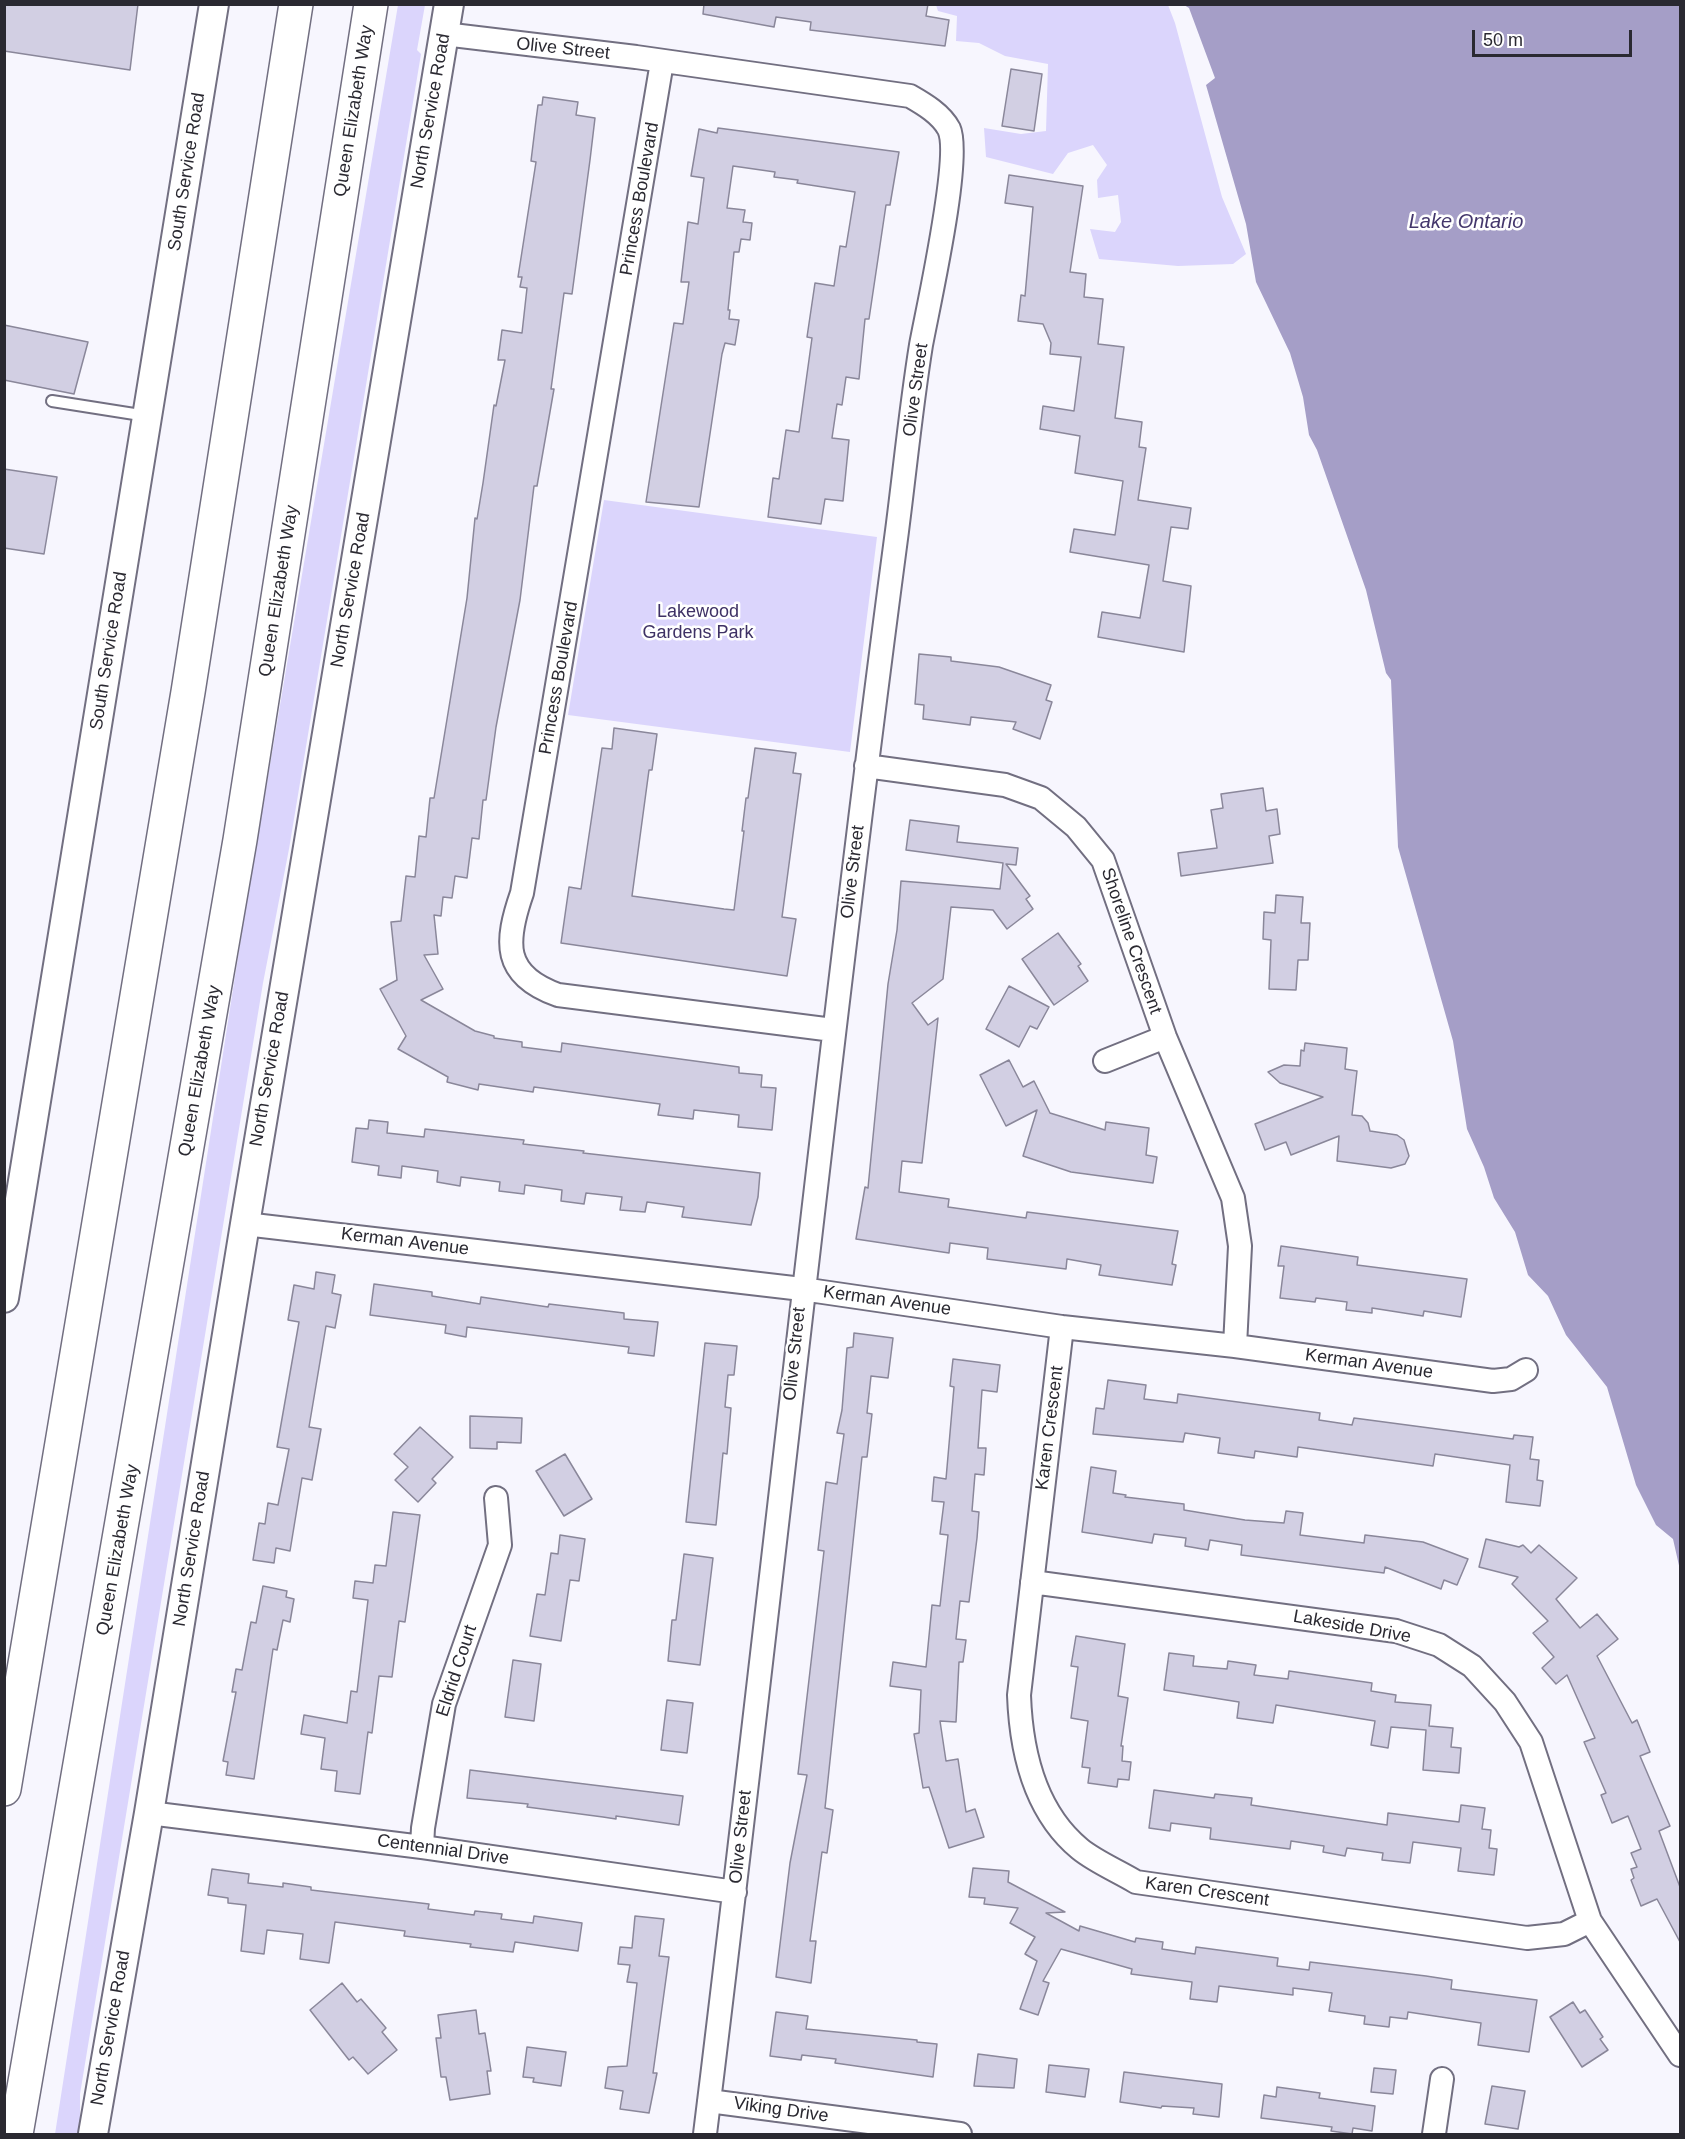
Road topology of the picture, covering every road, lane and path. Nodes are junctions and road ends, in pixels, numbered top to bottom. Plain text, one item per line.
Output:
1 (214, 4) edge
2 (296, 4) edge
3 (371, 4) edge
4 (449, 4) edge
5 (444, 34) junction
6 (662, 62) junction
7 (52, 401) dead end
8 (147, 416) junction
9 (866, 766) junction
10 (833, 1030) junction
11 (1165, 1036) junction
12 (1105, 1061) dead end
13 (14, 1182) edge
14 (244, 1224) junction
15 (802, 1289) junction
16 (4, 1298) edge
17 (1062, 1327) junction
18 (1235, 1346) junction
19 (1526, 1370) dead end
20 (496, 1497) dead end
21 (1032, 1582) junction
22 (4, 1789) edge
23 (149, 1813) junction
24 (422, 1847) junction
25 (735, 1892) junction
26 (1590, 1921) junction
27 (1680, 2055) edge
28 (1442, 2079) dead end
29 (709, 2101) junction
30 (16, 2134) edge
31 (93, 2134) edge
32 (705, 2134) edge
33 (960, 2134) edge
34 (1434, 2134) edge

1 - 8 street, South Service Road
2 - 22 highway
3 - 30 highway, Queen Elizabeth Way
4 - 5 street, North Service Road
5 - 6 street, Olive Street
5 - 14 street, North Service Road
6 - 9 street, Olive Street
6 - 10 street, Princess Boulevard
7 - 8 lane
8 - 13 street, South Service Road
9 - 10 street, Olive Street
9 - 11 street, Shoreline Crescent
10 - 15 street, Olive Street
11 - 12 street, Shoreline Crescent
11 - 18 street, Shoreline Crescent
13 - 16 street, South Service Road
14 - 15 street, Kerman Avenue
14 - 23 street, North Service Road
15 - 17 street, Kerman Avenue
15 - 25 street, Olive Street
17 - 18 street, Kerman Avenue
17 - 21 street, Karen Crescent
18 - 19 street, Kerman Avenue
20 - 24 street, Eldrid Court
21 - 26 street, Lakeside Drive
21 - 26 street, Karen Crescent
23 - 24 street, Centennial Drive
23 - 31 street, North Service Road
24 - 25 street, Centennial Drive
25 - 29 street, Olive Street
26 - 27 street, Lakeside Drive
28 - 34 street
29 - 32 street, Olive Street
29 - 33 street, Viking Drive

